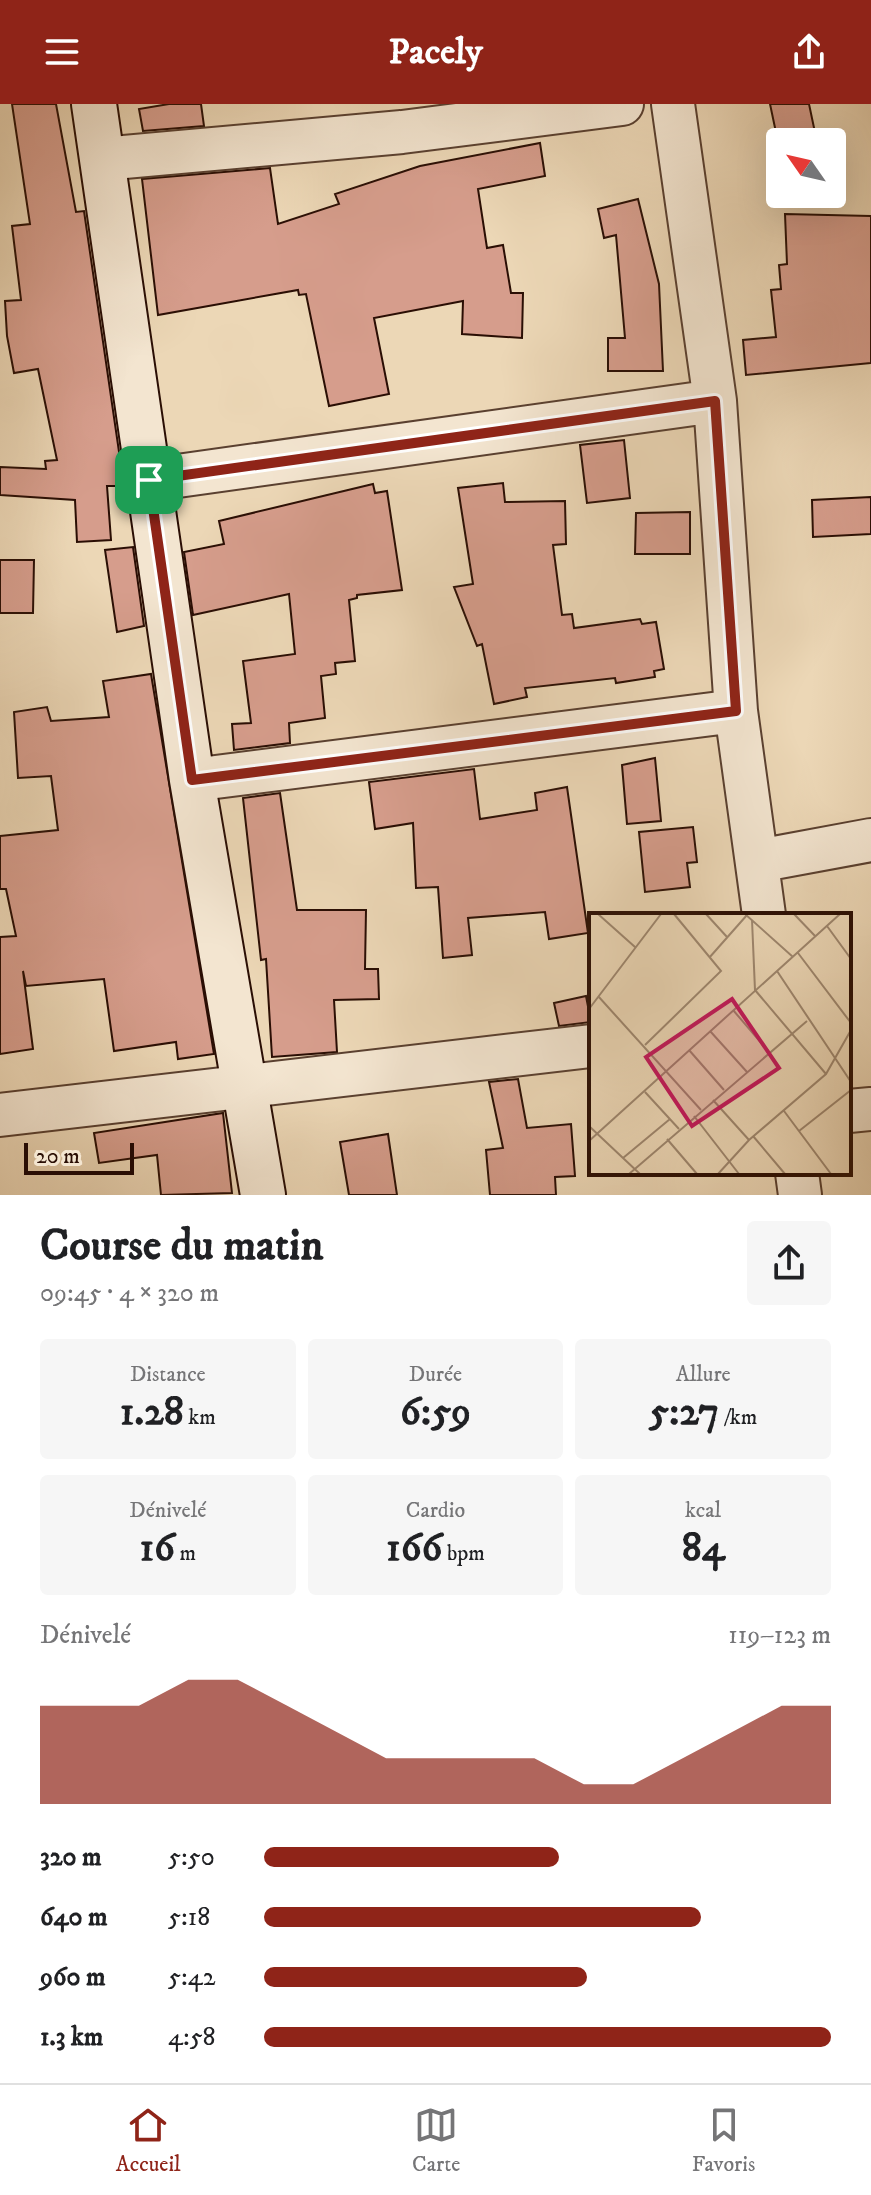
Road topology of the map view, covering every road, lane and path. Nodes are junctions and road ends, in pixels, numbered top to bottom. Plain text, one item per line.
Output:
1 (94, 104) edge
2 (622, 104) edge
3 (673, 104) edge
4 (102, 159) junction
5 (715, 401) junction
6 (149, 480) junction
7 (736, 711) junction
8 (192, 780) junction
9 (871, 840) edge
10 (758, 861) junction
11 (764, 913) edge
12 (589, 1046) edge
13 (245, 1086) junction
14 (871, 1109) edge
15 (851, 1111) edge
16 (0, 1115) edge
17 (797, 1175) edge
18 (263, 1195) edge
19 (800, 1195) edge

1 - 4 street
2 - 4 street
3 - 5 street
4 - 6 street
5 - 6 street
5 - 7 street
6 - 8 street
7 - 8 street
7 - 10 street
8 - 13 street
9 - 10 street
10 - 11 street
12 - 13 street
13 - 16 street
13 - 18 street
14 - 15 street
17 - 19 street

